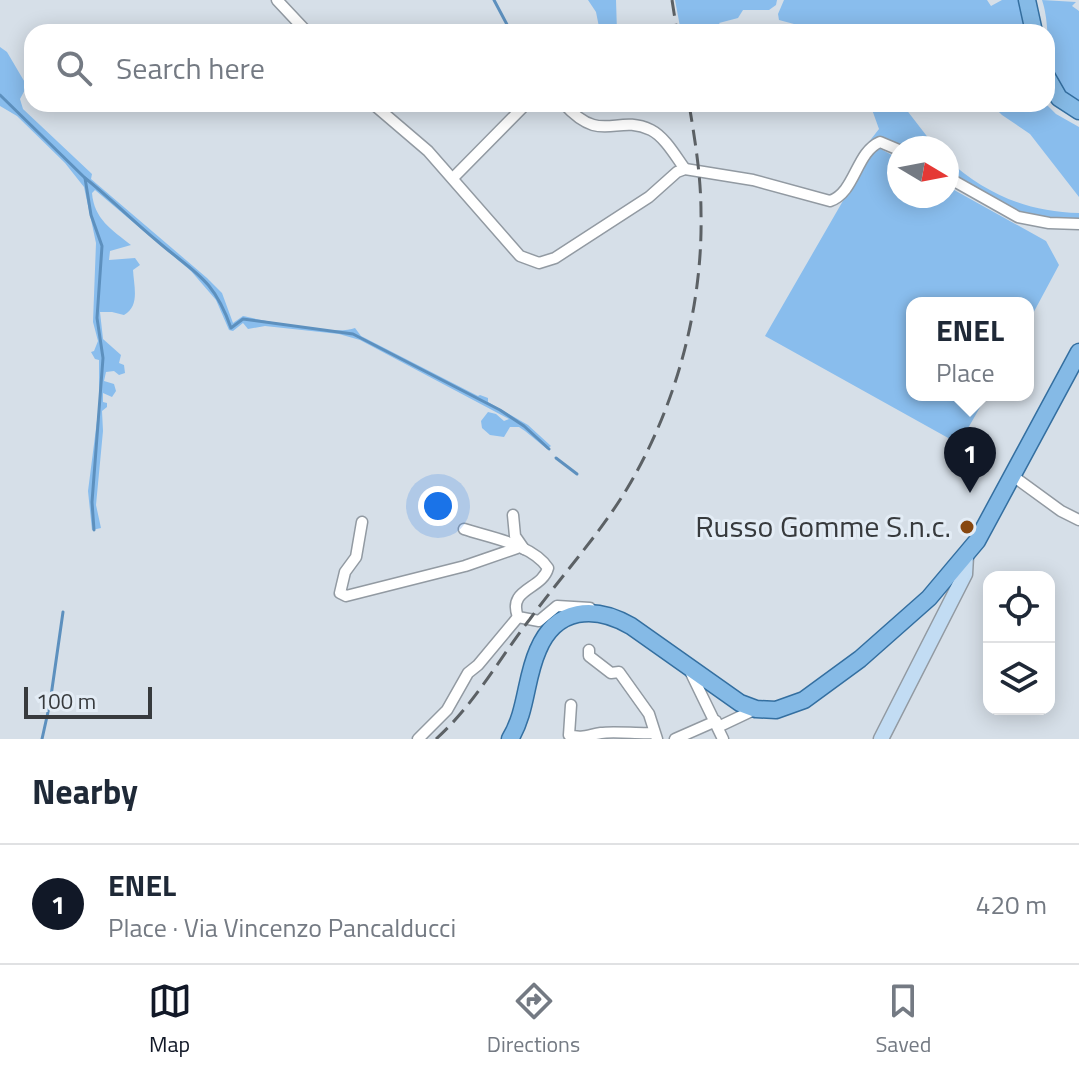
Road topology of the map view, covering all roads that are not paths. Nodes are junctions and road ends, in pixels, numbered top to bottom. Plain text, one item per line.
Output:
1 (277, 0) edge
2 (1030, 0) edge
3 (300, 24) edge
4 (1034, 24) edge
5 (1055, 93) edge
6 (382, 112) edge
7 (518, 112) edge
8 (571, 112) edge
9 (1079, 114) edge
10 (887, 145) edge
11 (685, 169) junction
12 (453, 178) junction
13 (959, 184) edge
14 (1079, 224) edge
15 (1079, 352) edge
16 (1013, 476) junction
17 (513, 515) dead end
18 (1079, 520) edge
19 (362, 522) dead end
20 (464, 529) dead end
21 (520, 548) junction
22 (966, 556) junction
23 (603, 613) junction
24 (518, 617) junction
25 (589, 650) dead end
26 (688, 667) junction
27 (571, 705) dead end
28 (756, 709) junction
29 (717, 724) junction
30 (656, 736) edge
31 (418, 739) edge
32 (510, 739) edge
33 (675, 739) edge
34 (723, 739) edge
35 (881, 739) edge

1 - 3 street
2 - 4 main road
5 - 9 main road
6 - 12 street
7 - 12 street
8 - 11 street
10 - 11 street
11 - 12 street
13 - 14 street
15 - 16 main road
16 - 18 street
16 - 22 main road
17 - 21 street
19 - 21 street
20 - 21 street
21 - 24 street
22 - 28 main road
22 - 35 main road
23 - 24 street
23 - 26 main road
23 - 32 main road
24 - 31 street
25 - 30 street
26 - 28 main road
26 - 29 street
27 - 30 street
28 - 29 street
29 - 33 street
29 - 34 street

